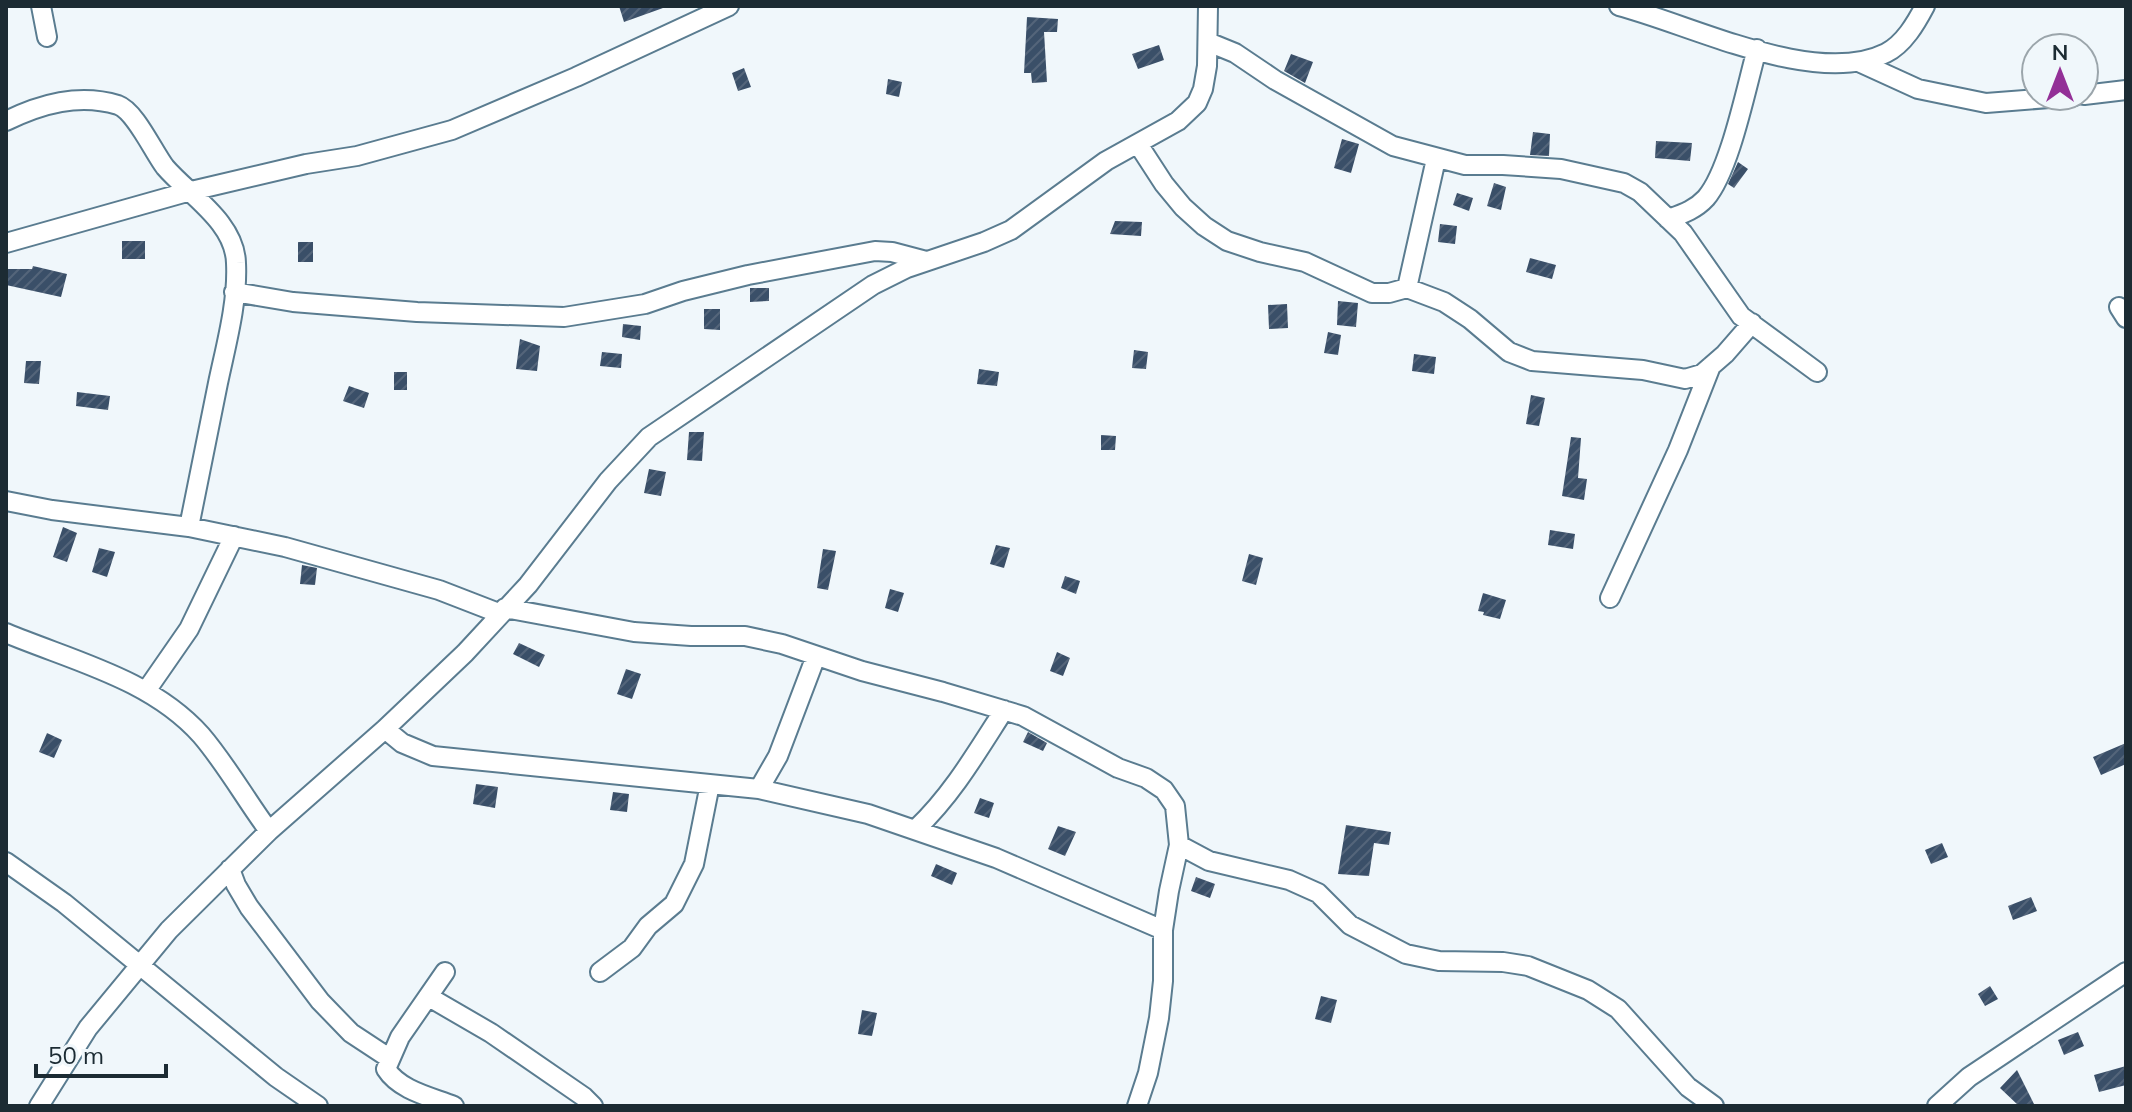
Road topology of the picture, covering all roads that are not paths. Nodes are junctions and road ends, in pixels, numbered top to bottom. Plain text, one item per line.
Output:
1 (41, 6) edge
2 (729, 6) edge
3 (1208, 6) edge
4 (1925, 6) edge
5 (1626, 7) edge
6 (47, 37) dead end
7 (1208, 42) junction
8 (1757, 49) junction
9 (1861, 63) junction
10 (2126, 90) edge
11 (2100, 93) edge
12 (2020, 101) edge
13 (6, 121) edge
14 (1138, 144) junction
15 (1436, 159) junction
16 (187, 192) junction
17 (1668, 219) junction
18 (6, 243) edge
19 (926, 261) junction
20 (1407, 288) junction
21 (234, 292) junction
22 (1752, 323) junction
23 (1711, 366) junction
24 (1817, 372) dead end
25 (6, 501) edge
26 (189, 527) junction
27 (234, 536) junction
28 (1610, 598) dead end
29 (503, 611) junction
30 (6, 633) edge
31 (816, 656) junction
32 (146, 691) junction
33 (1004, 710) junction
34 (385, 729) junction
35 (710, 784) junction
36 (759, 789) junction
37 (916, 829) junction
38 (269, 831) junction
39 (1179, 845) junction
40 (6, 862) edge
41 (230, 869) junction
42 (1163, 930) junction
43 (139, 966) junction
44 (445, 972) dead end
45 (600, 972) dead end
46 (2126, 972) edge
47 (429, 997) junction
48 (389, 1058) junction
49 (39, 1106) edge
50 (318, 1106) edge
51 (454, 1106) edge
52 (593, 1106) edge
53 (1137, 1106) edge
54 (1714, 1106) edge
55 (1937, 1106) edge

1 - 6 street
2 - 16 street
3 - 7 street
4 - 9 street
5 - 8 street
7 - 14 street
7 - 15 street
8 - 9 street
8 - 17 street
9 - 12 street
10 - 11 street
13 - 16 street
14 - 19 street
14 - 20 street
15 - 17 street
15 - 20 street
16 - 18 street
16 - 21 street
17 - 22 street
19 - 21 street
19 - 29 street
20 - 23 street
21 - 26 street
22 - 23 street
22 - 24 street
23 - 28 street
25 - 26 street
26 - 27 street
27 - 29 street
27 - 32 street
29 - 31 street
29 - 34 street
30 - 32 street
31 - 33 street
31 - 36 street
32 - 38 street
33 - 37 street
33 - 39 street
34 - 35 street
34 - 38 street
35 - 36 street
35 - 45 street
36 - 37 street
37 - 42 street
38 - 41 street
39 - 42 street
39 - 54 street
40 - 43 street
41 - 43 street
41 - 48 street
42 - 53 street
43 - 49 street
43 - 50 street
44 - 47 street
46 - 55 street
47 - 48 street
47 - 52 street
48 - 51 street

